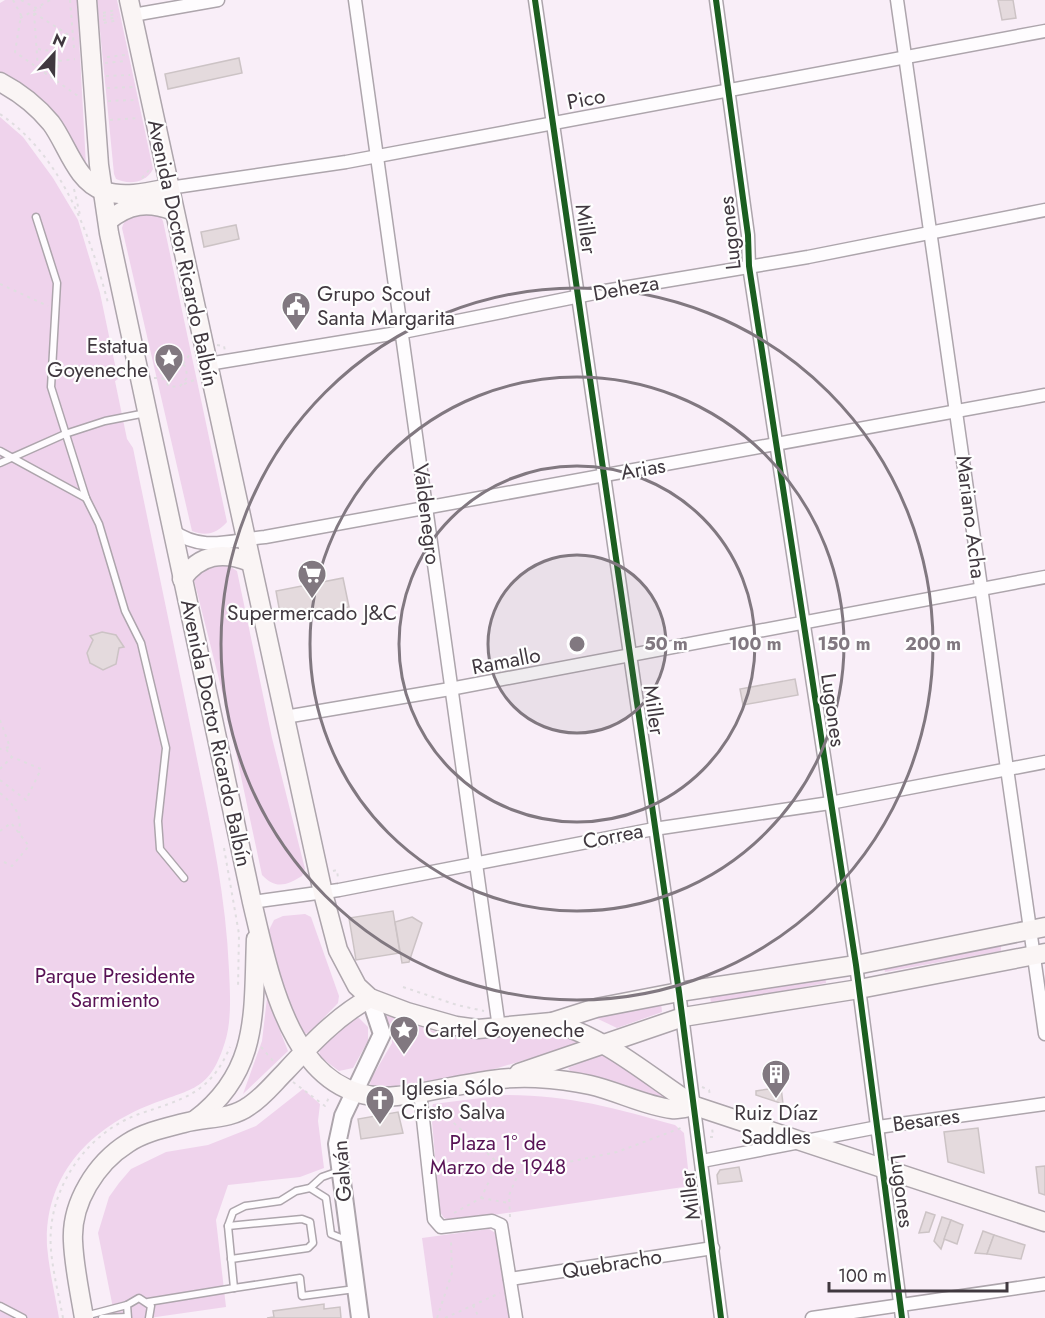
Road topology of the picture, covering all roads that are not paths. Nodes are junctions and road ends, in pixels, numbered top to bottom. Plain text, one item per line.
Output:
1 (87, 0) edge
2 (218, 0) edge
3 (355, 0) edge
4 (535, 0) edge
5 (716, 0) edge
6 (897, 0) edge
7 (122, 13) edge
8 (1045, 32) edge
9 (906, 58) junction
10 (0, 82) edge
11 (729, 91) junction
12 (554, 122) junction
13 (378, 155) junction
14 (169, 188) junction
15 (104, 191) junction
16 (173, 210) junction
17 (1045, 210) edge
18 (36, 217) dead end
19 (108, 221) junction
20 (930, 233) junction
21 (749, 266) junction
22 (579, 296) junction
23 (403, 332) junction
24 (208, 364) junction
25 (1045, 395) edge
26 (147, 412) junction
27 (958, 412) junction
28 (65, 434) junction
29 (777, 446) junction
30 (0, 451) edge
31 (15, 457) junction
32 (0, 464) edge
33 (603, 476) junction
34 (86, 498) junction
35 (427, 508) junction
36 (172, 530) junction
37 (245, 538) junction
38 (250, 562) junction
39 (1045, 577) edge
40 (182, 579) junction
41 (980, 588) junction
42 (803, 622) junction
43 (628, 654) junction
44 (450, 689) junction
45 (285, 717) junction
46 (1045, 762) edge
47 (1008, 770) junction
48 (830, 803) junction
49 (654, 829) junction
50 (476, 863) junction
51 (184, 878) dead end
52 (323, 893) junction
53 (252, 902) junction
54 (257, 922) junction
55 (1038, 928) edge
56 (1039, 955) edge
57 (856, 965) junction
58 (859, 989) junction
59 (679, 992) junction
60 (370, 998) junction
61 (682, 1017) junction
62 (498, 1019) junction
63 (552, 1022) junction
64 (1045, 1034) edge
65 (606, 1044) junction
66 (304, 1052) junction
67 (508, 1076) junction
68 (354, 1092) junction
69 (420, 1092) junction
70 (1045, 1104) edge
71 (695, 1106) junction
72 (195, 1120) junction
73 (878, 1127) junction
74 (802, 1143) junction
75 (702, 1161) junction
76 (883, 1169) junction
77 (339, 1171) junction
78 (310, 1188) junction
79 (1045, 1222) edge
80 (228, 1226) junction
81 (348, 1238) junction
82 (713, 1248) junction
83 (231, 1258) junction
84 (1045, 1284) edge
85 (511, 1285) junction
86 (234, 1288) junction
87 (356, 1289) junction
88 (148, 1302) junction
89 (128, 1305) junction
90 (0, 1306) edge
91 (901, 1312) edge
92 (90, 1317) edge
93 (128, 1317) edge
94 (23, 1318) edge
95 (149, 1318) edge
96 (360, 1318) edge
97 (516, 1318) edge
98 (721, 1318) edge
99 (812, 1318) edge

1 - 15 main road, Avenida Doctor Ricardo Balbín
2 - 7 street
3 - 13 street, Valdenegro
4 - 12 street, Miller
5 - 11 street, Lugones
6 - 9 street, Mariano Acha
7 - 14 main road, Avenida Doctor Ricardo Balbín
8 - 9 street, Pico
9 - 11 street, Pico
9 - 20 street, Mariano Acha
10 - 15 main road
11 - 12 street, Pico
11 - 21 street, Lugones
12 - 13 street, Pico
12 - 22 street, Miller
13 - 14 street, Pico
13 - 23 street, Valdenegro
14 - 15 main road
14 - 16 main road, Avenida Doctor Ricardo Balbín
15 - 19 main road, Avenida Doctor Ricardo Balbín
16 - 19 main road
16 - 24 main road, Avenida Doctor Ricardo Balbín
17 - 20 street, Deheza
18 - 28 lane
19 - 26 main road, Avenida Doctor Ricardo Balbín
20 - 21 street, Deheza
20 - 27 street, Mariano Acha
21 - 22 street, Deheza
21 - 29 street, Lugones
22 - 23 street, Deheza
22 - 33 street, Miller
23 - 24 street, Deheza
23 - 35 street, Valdenegro
24 - 37 main road, Avenida Doctor Ricardo Balbín
25 - 27 street, Arias
26 - 28 lane
26 - 36 main road, Avenida Doctor Ricardo Balbín
27 - 29 street, Arias
27 - 41 street, Mariano Acha
28 - 31 lane
28 - 34 lane
29 - 33 street, Arias
29 - 42 street, Lugones
30 - 31 lane
31 - 32 lane
31 - 34 lane
33 - 35 street, Arias
33 - 43 street, Miller
34 - 51 lane
35 - 37 street, Arias
35 - 44 street, Valdenegro
36 - 37 street, Arias
36 - 40 main road, Avenida Doctor Ricardo Balbín
37 - 38 main road, Avenida Doctor Ricardo Balbín
38 - 40 main road
38 - 45 main road, Avenida Doctor Ricardo Balbín
39 - 41 street, Ramallo
40 - 53 main road, Avenida Doctor Ricardo Balbín
41 - 42 street, Ramallo
41 - 47 street, Mariano Acha
42 - 43 street, Ramallo
42 - 48 street, Lugones
43 - 44 street, Ramallo
43 - 49 street, Miller
44 - 45 street, Ramallo
44 - 50 street, Valdenegro
45 - 52 main road, Avenida Doctor Ricardo Balbín
46 - 47 street, Correa
47 - 48 street, Correa
47 - 55 street, Mariano Acha
48 - 49 street, Correa
48 - 57 street, Lugones
49 - 50 street, Correa
49 - 59 street, Miller
50 - 52 street, Correa
50 - 62 street, Valdenegro
52 - 53 street, Correa
52 - 60 main road, Avenida Doctor Ricardo Balbín
53 - 54 main road, Avenida Doctor Ricardo Balbín
54 - 66 main road, Avenida Doctor Ricardo Balbín
54 - 72 main road
55 - 56 street, Mariano Acha
55 - 57 main road
56 - 58 main road
56 - 64 street, Mariano Acha
57 - 58 street, Lugones
57 - 59 main road
58 - 61 main road
58 - 73 street, Lugones
59 - 61 street, Miller
59 - 63 main road
60 - 62 main road
60 - 66 main road
60 - 68 street, Galván
61 - 65 main road
61 - 71 street, Miller
62 - 63 main road
63 - 65 main road, Avenida Doctor Ricardo Balbín
65 - 67 main road
65 - 71 main road, Avenida Doctor Ricardo Balbín
66 - 68 main road, Avenida Doctor Ricardo Balbín
66 - 72 main road
67 - 69 main road, Avenida Doctor Ricardo Balbín
67 - 71 main road, Avenida Doctor Ricardo Balbín
68 - 69 main road, Avenida Doctor Ricardo Balbín
68 - 77 street, Galván
69 - 85 street
70 - 73 street, Besares
71 - 74 main road, Avenida Doctor Ricardo Balbín
71 - 75 street, Miller
72 - 92 main road
73 - 74 street, Besares
73 - 76 street, Lugones
74 - 75 street, Besares
74 - 76 main road, Avenida Doctor Ricardo Balbín
75 - 82 street, Miller
76 - 79 main road, Avenida Doctor Ricardo Balbín
76 - 91 street, Lugones
77 - 78 lane
77 - 81 street, Galván
78 - 80 lane
78 - 81 lane
80 - 83 lane
80 - 83 lane
81 - 87 street, Galván
82 - 85 street, Quebracho
82 - 98 street, Miller
83 - 86 lane
84 - 91 street
85 - 97 street
86 - 87 lane
86 - 88 lane
87 - 96 street, Galván
88 - 89 lane
88 - 95 lane
89 - 92 lane
89 - 93 lane
90 - 94 lane
91 - 99 street
92 - 93 lane

